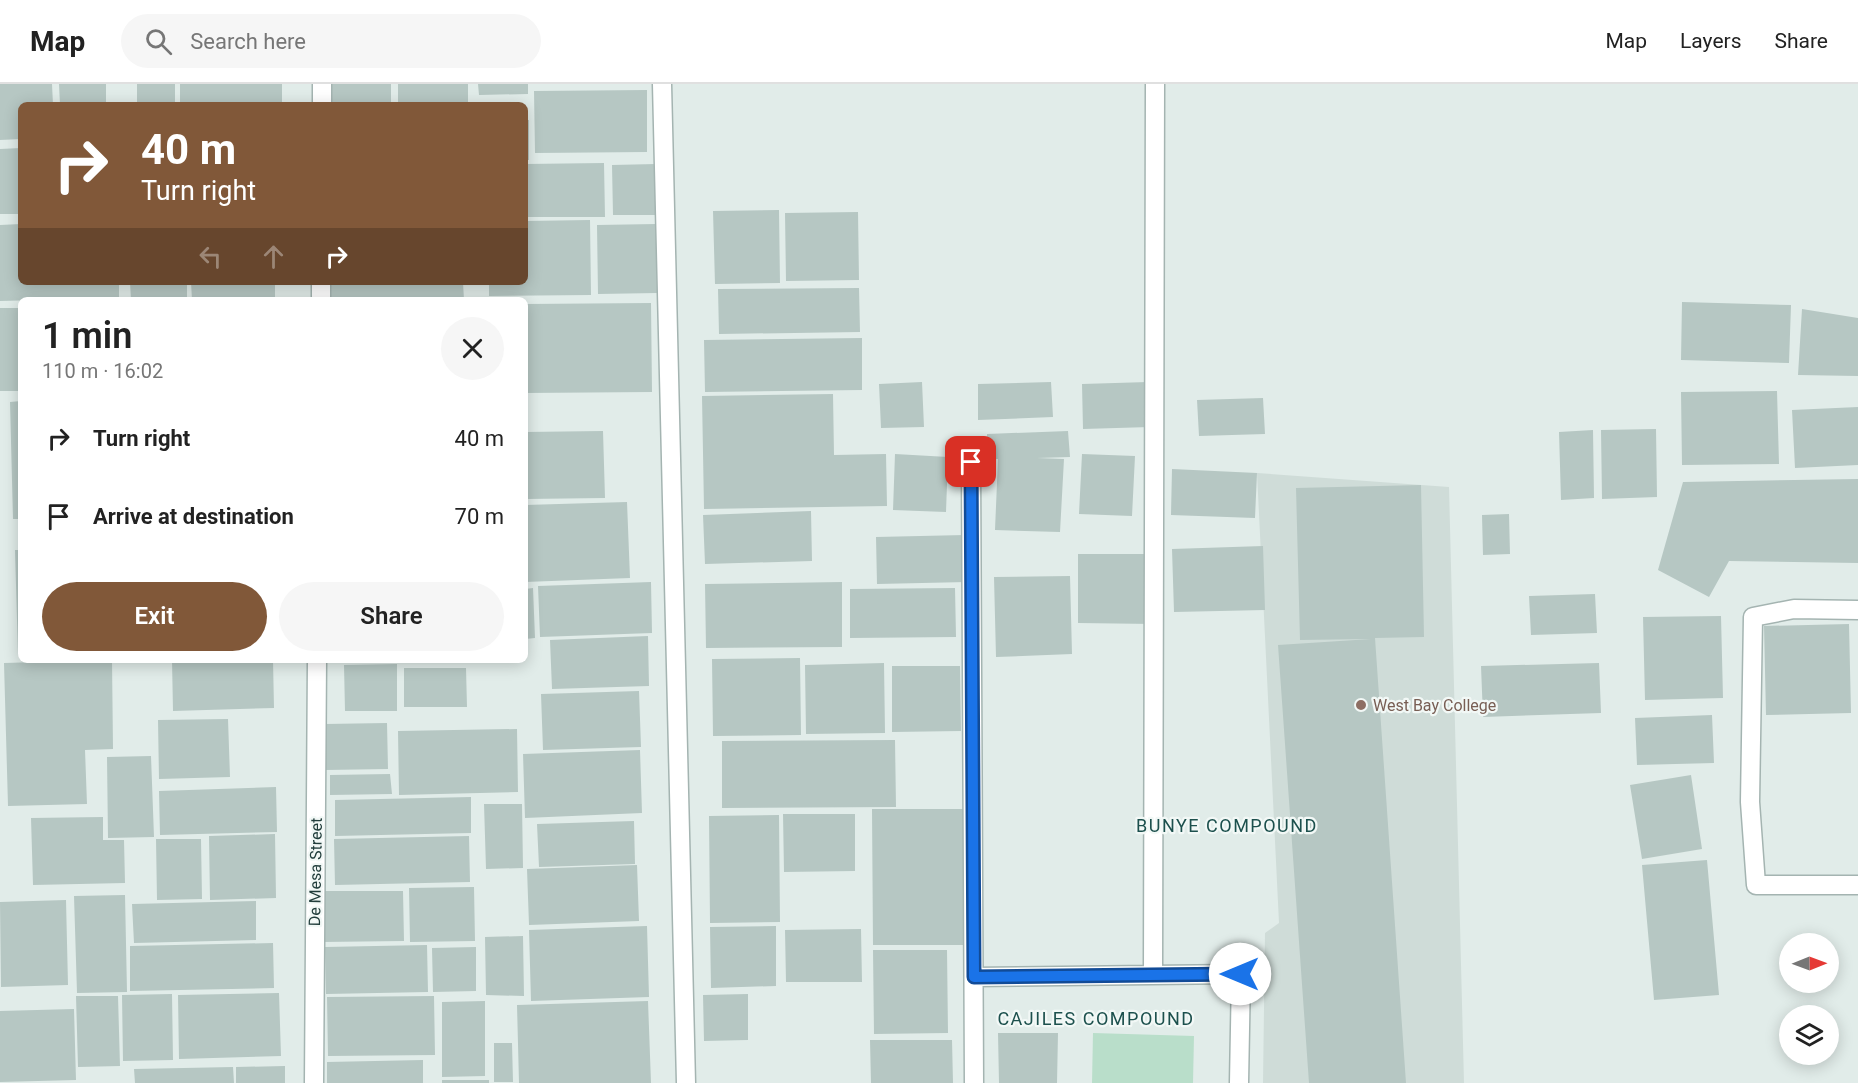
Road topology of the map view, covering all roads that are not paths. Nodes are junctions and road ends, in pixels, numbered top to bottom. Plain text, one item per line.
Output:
1 (322, 84) edge
2 (662, 84) edge
3 (1155, 84) edge
4 (322, 102) edge
5 (971, 462) dead end
6 (1858, 610) edge
7 (317, 663) edge
8 (1858, 885) edge
9 (1154, 975) junction
10 (974, 977) junction
11 (314, 1083) edge
12 (686, 1083) edge
13 (974, 1083) edge
14 (1239, 1083) edge

1 - 4 street
2 - 12 street
3 - 9 street
5 - 10 street
6 - 8 street
7 - 11 street, De Mesa Street
9 - 10 street
9 - 14 street
10 - 13 street

